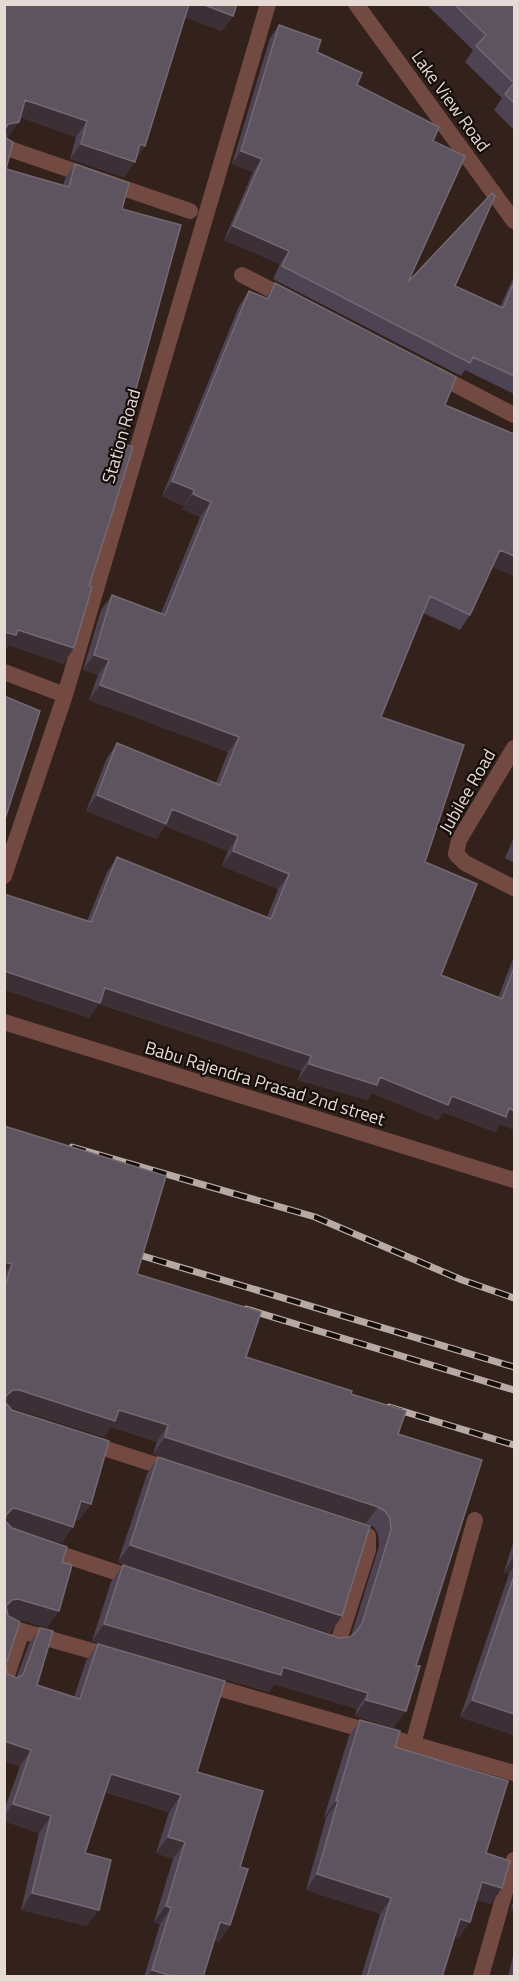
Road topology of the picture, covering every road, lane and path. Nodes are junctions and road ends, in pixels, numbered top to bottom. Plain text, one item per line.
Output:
1 (268, 4) edge
2 (356, 4) edge
3 (4, 147) edge
4 (190, 211) dead end
5 (514, 221) edge
6 (242, 275) dead end
7 (305, 307) edge
8 (420, 366) edge
9 (514, 415) edge
10 (4, 672) edge
11 (65, 695) junction
12 (514, 748) edge
13 (4, 876) edge
14 (514, 888) edge
15 (4, 1022) edge
16 (514, 1180) edge
17 (71, 1437) edge
18 (192, 1477) edge
19 (475, 1520) dead end
20 (335, 1524) edge
21 (4, 1535) edge
22 (151, 1584) edge
23 (4, 1626) edge
24 (22, 1631) junction
25 (304, 1635) edge
26 (126, 1661) edge
27 (183, 1677) edge
28 (4, 1684) edge
29 (413, 1744) junction
30 (514, 1773) edge
31 (514, 1860) edge
32 (481, 1977) edge

1 - 11 street, Station Road
2 - 5 street, Lake View Road
3 - 4 street
6 - 7 street
8 - 9 street
10 - 11 street
11 - 13 street, Station Road
12 - 14 street, Jubilee Road
15 - 16 street, Babu Rajendra Prasad 2nd street
17 - 18 street
19 - 29 street
20 - 25 street
21 - 22 street
23 - 24 street
24 - 26 street
24 - 28 street
27 - 29 street
29 - 30 street
31 - 32 street

